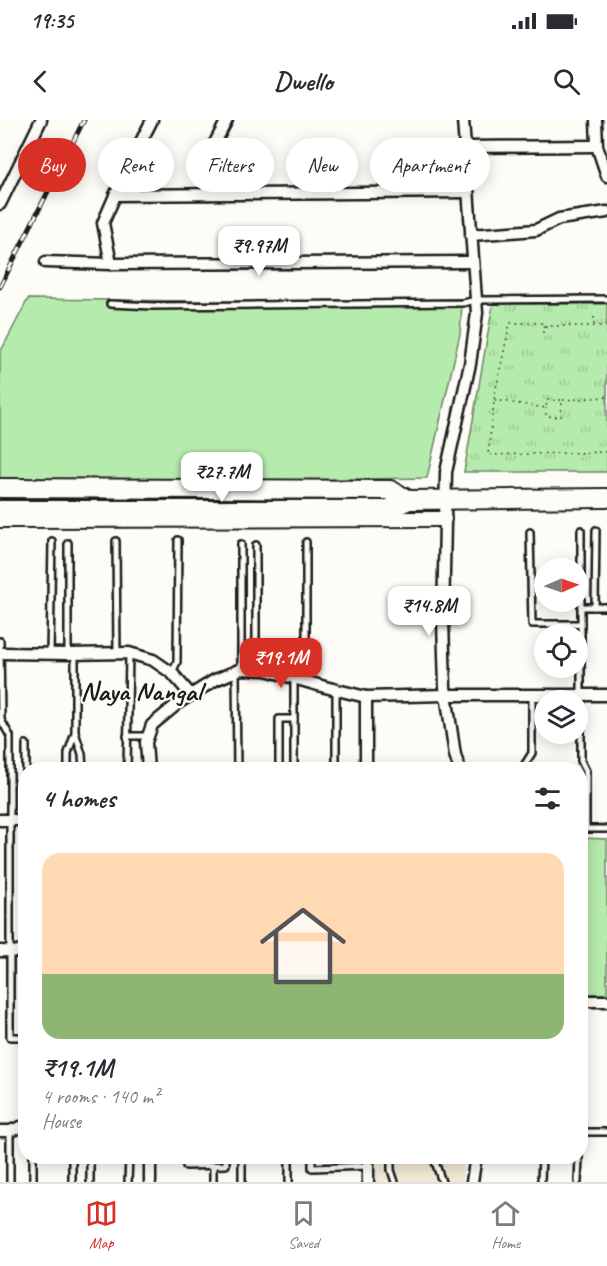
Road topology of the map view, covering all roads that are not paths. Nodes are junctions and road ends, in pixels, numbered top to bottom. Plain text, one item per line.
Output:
1 (41, 120) edge
2 (152, 120) edge
3 (227, 120) edge
4 (463, 120) edge
5 (596, 120) edge
6 (464, 138) edge
7 (597, 146) junction
8 (490, 147) edge
9 (607, 174) edge
10 (468, 192) joint
11 (208, 194) junction
12 (115, 195) junction
13 (0, 204) edge
14 (607, 212) edge
15 (471, 235) junction
16 (46, 262) dead end
17 (473, 262) junction
18 (111, 264) junction
19 (607, 299) edge
20 (476, 300) junction
21 (110, 304) dead end
22 (0, 482) edge
23 (0, 488) edge
24 (384, 490) junction
25 (607, 498) edge
26 (445, 499) junction
27 (409, 500) junction
28 (0, 510) edge
29 (375, 514) junction
30 (444, 519) junction
31 (0, 520) edge
32 (581, 530) dead end
33 (596, 530) dead end
34 (530, 532) dead end
35 (178, 540) dead end
36 (52, 541) dead end
37 (116, 541) dead end
38 (306, 542) dead end
39 (68, 543) dead end
40 (241, 544) dead end
41 (256, 544) dead end
42 (581, 558) edge
43 (595, 607) junction
44 (607, 607) edge
45 (588, 608) edge
46 (581, 612) edge
47 (534, 624) edge
48 (581, 624) edge
49 (0, 641) edge
50 (0, 653) edge
51 (129, 653) junction
52 (50, 654) junction
53 (72, 654) junction
54 (117, 654) junction
55 (239, 670) junction
56 (256, 670) junction
57 (172, 673) junction
58 (294, 678) junction
59 (306, 682) junction
60 (336, 690) junction
61 (191, 695) junction
62 (446, 695) junction
63 (532, 695) joint
64 (588, 695) edge
65 (607, 695) edge
66 (366, 697) junction
67 (294, 719) junction
68 (75, 732) junction
69 (128, 736) junction
70 (148, 736) junction
71 (26, 744) dead end
72 (581, 744) edge
73 (26, 762) edge
74 (68, 762) edge
75 (82, 762) edge
76 (127, 762) edge
77 (147, 762) edge
78 (237, 762) edge
79 (279, 762) edge
80 (294, 762) edge
81 (336, 762) edge
82 (366, 762) edge
83 (457, 762) edge
84 (526, 762) edge
85 (582, 762) edge
86 (4, 820) edge
87 (588, 829) edge
88 (607, 829) edge
89 (5, 951) edge
90 (588, 1000) edge
91 (607, 1001) edge
92 (18, 1037) edge
93 (5, 1131) edge
94 (588, 1132) edge
95 (607, 1132) edge
96 (33, 1164) edge
97 (72, 1164) edge
98 (90, 1164) edge
99 (129, 1164) edge
100 (150, 1164) edge
101 (186, 1164) edge
102 (226, 1164) edge
103 (242, 1164) edge
104 (289, 1164) edge
105 (312, 1164) edge
106 (344, 1164) edge
107 (368, 1164) edge
108 (391, 1164) edge
109 (436, 1164) edge
110 (475, 1164) edge
111 (542, 1164) edge
112 (579, 1164) edge
113 (213, 1166) junction
114 (10, 1182) edge
115 (33, 1182) edge
116 (72, 1182) edge
117 (90, 1182) edge
118 (128, 1182) edge
119 (150, 1182) edge
120 (213, 1182) edge
121 (242, 1182) edge
122 (289, 1182) edge
123 (368, 1182) edge
124 (395, 1182) edge
125 (442, 1182) edge
126 (472, 1182) edge
127 (541, 1182) edge
128 (578, 1182) edge

1 - 13 street
2 - 12 street
3 - 11 street
4 - 6 street
5 - 7 street
7 - 8 street
7 - 9 street
10 - 11 street
10 - 15 street
11 - 12 street
12 - 18 street
14 - 15 street
15 - 17 street
16 - 18 street
17 - 18 street
17 - 20 street
19 - 20 lane
20 - 21 lane
20 - 26 street
22 - 24 street
23 - 24 highway
24 - 27 highway
25 - 26 highway
26 - 27 highway
26 - 30 street
27 - 29 highway
28 - 29 highway
29 - 30 street
29 - 31 street
30 - 62 street
32 - 42 lane
33 - 43 lane
34 - 47 lane
35 - 57 lane
36 - 52 lane
37 - 54 lane
38 - 59 lane
39 - 53 lane
40 - 55 lane
41 - 56 lane
43 - 44 lane
43 - 45 lane
46 - 48 lane
49 - 50 lane
50 - 52 street
50 - 86 lane
51 - 54 street
51 - 57 street
51 - 69 lane
52 - 53 street
53 - 54 street
53 - 68 lane
55 - 56 street
55 - 61 street
55 - 78 lane
56 - 58 street
57 - 61 street
58 - 59 street
58 - 67 lane
59 - 60 street
60 - 66 street
60 - 81 lane
61 - 70 street
62 - 63 street
62 - 66 street
62 - 83 street
63 - 84 lane
64 - 65 street
66 - 82 street
67 - 79 lane
67 - 80 lane
68 - 74 lane
68 - 75 lane
69 - 70 lane
69 - 76 lane
70 - 77 street
71 - 73 lane
72 - 85 lane
86 - 89 lane
87 - 88 lane
89 - 92 lane
90 - 91 street
93 - 114 lane
94 - 95 lane
96 - 115 lane
97 - 116 lane
98 - 117 lane
99 - 118 lane
100 - 119 street
101 - 113 lane
102 - 113 lane
103 - 121 lane
104 - 122 lane
105 - 106 lane
107 - 123 street
108 - 124 lane
109 - 125 lane
110 - 126 street
111 - 127 lane
112 - 128 lane
113 - 120 lane

